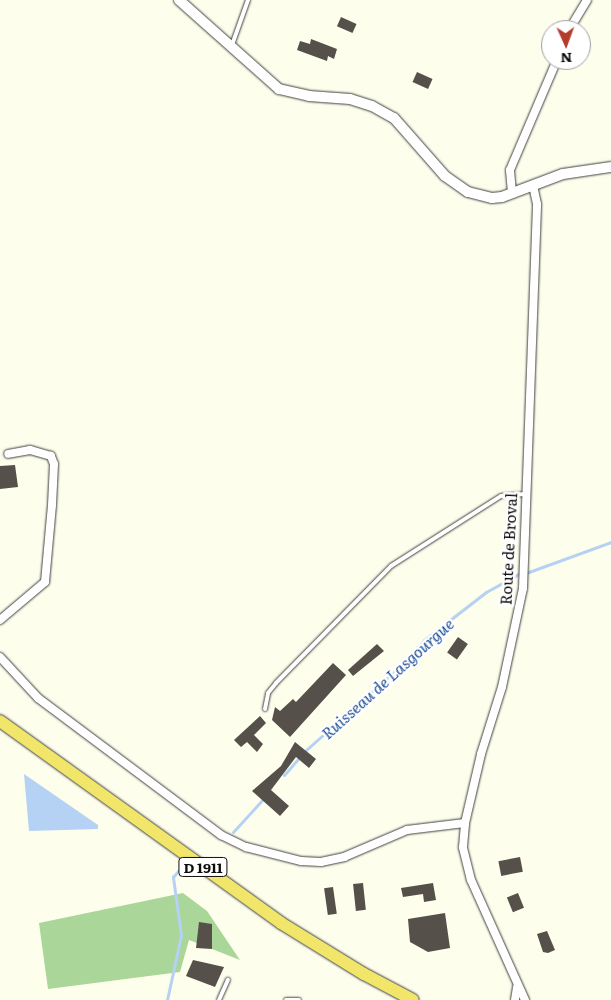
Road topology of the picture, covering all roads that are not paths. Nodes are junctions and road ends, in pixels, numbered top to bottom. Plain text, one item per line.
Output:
1 (179, 0) edge
2 (248, 0) edge
3 (587, 0) edge
4 (575, 20) edge
5 (232, 47) junction
6 (553, 70) edge
7 (611, 167) edge
8 (533, 185) junction
9 (512, 193) junction
10 (8, 454) dead end
11 (525, 494) junction
12 (0, 620) edge
13 (0, 657) edge
14 (265, 709) dead end
15 (0, 721) edge
16 (464, 823) junction
17 (228, 980) dead end
18 (517, 987) junction
19 (219, 1000) edge
20 (286, 1000) edge
21 (299, 1000) edge
22 (413, 1000) edge
23 (515, 1000) edge
24 (525, 1000) edge

1 - 5 street
2 - 5 lane
3 - 4 street
5 - 9 street
6 - 9 street
7 - 8 street
8 - 9 street
8 - 11 street, Route de Broval
10 - 12 street
11 - 14 lane
11 - 16 street, Route de Broval
13 - 16 street
15 - 22 main road, D 1911
16 - 18 street, Route de Broval
17 - 19 lane
18 - 23 street
18 - 24 street, Route de Broval
20 - 21 lane

